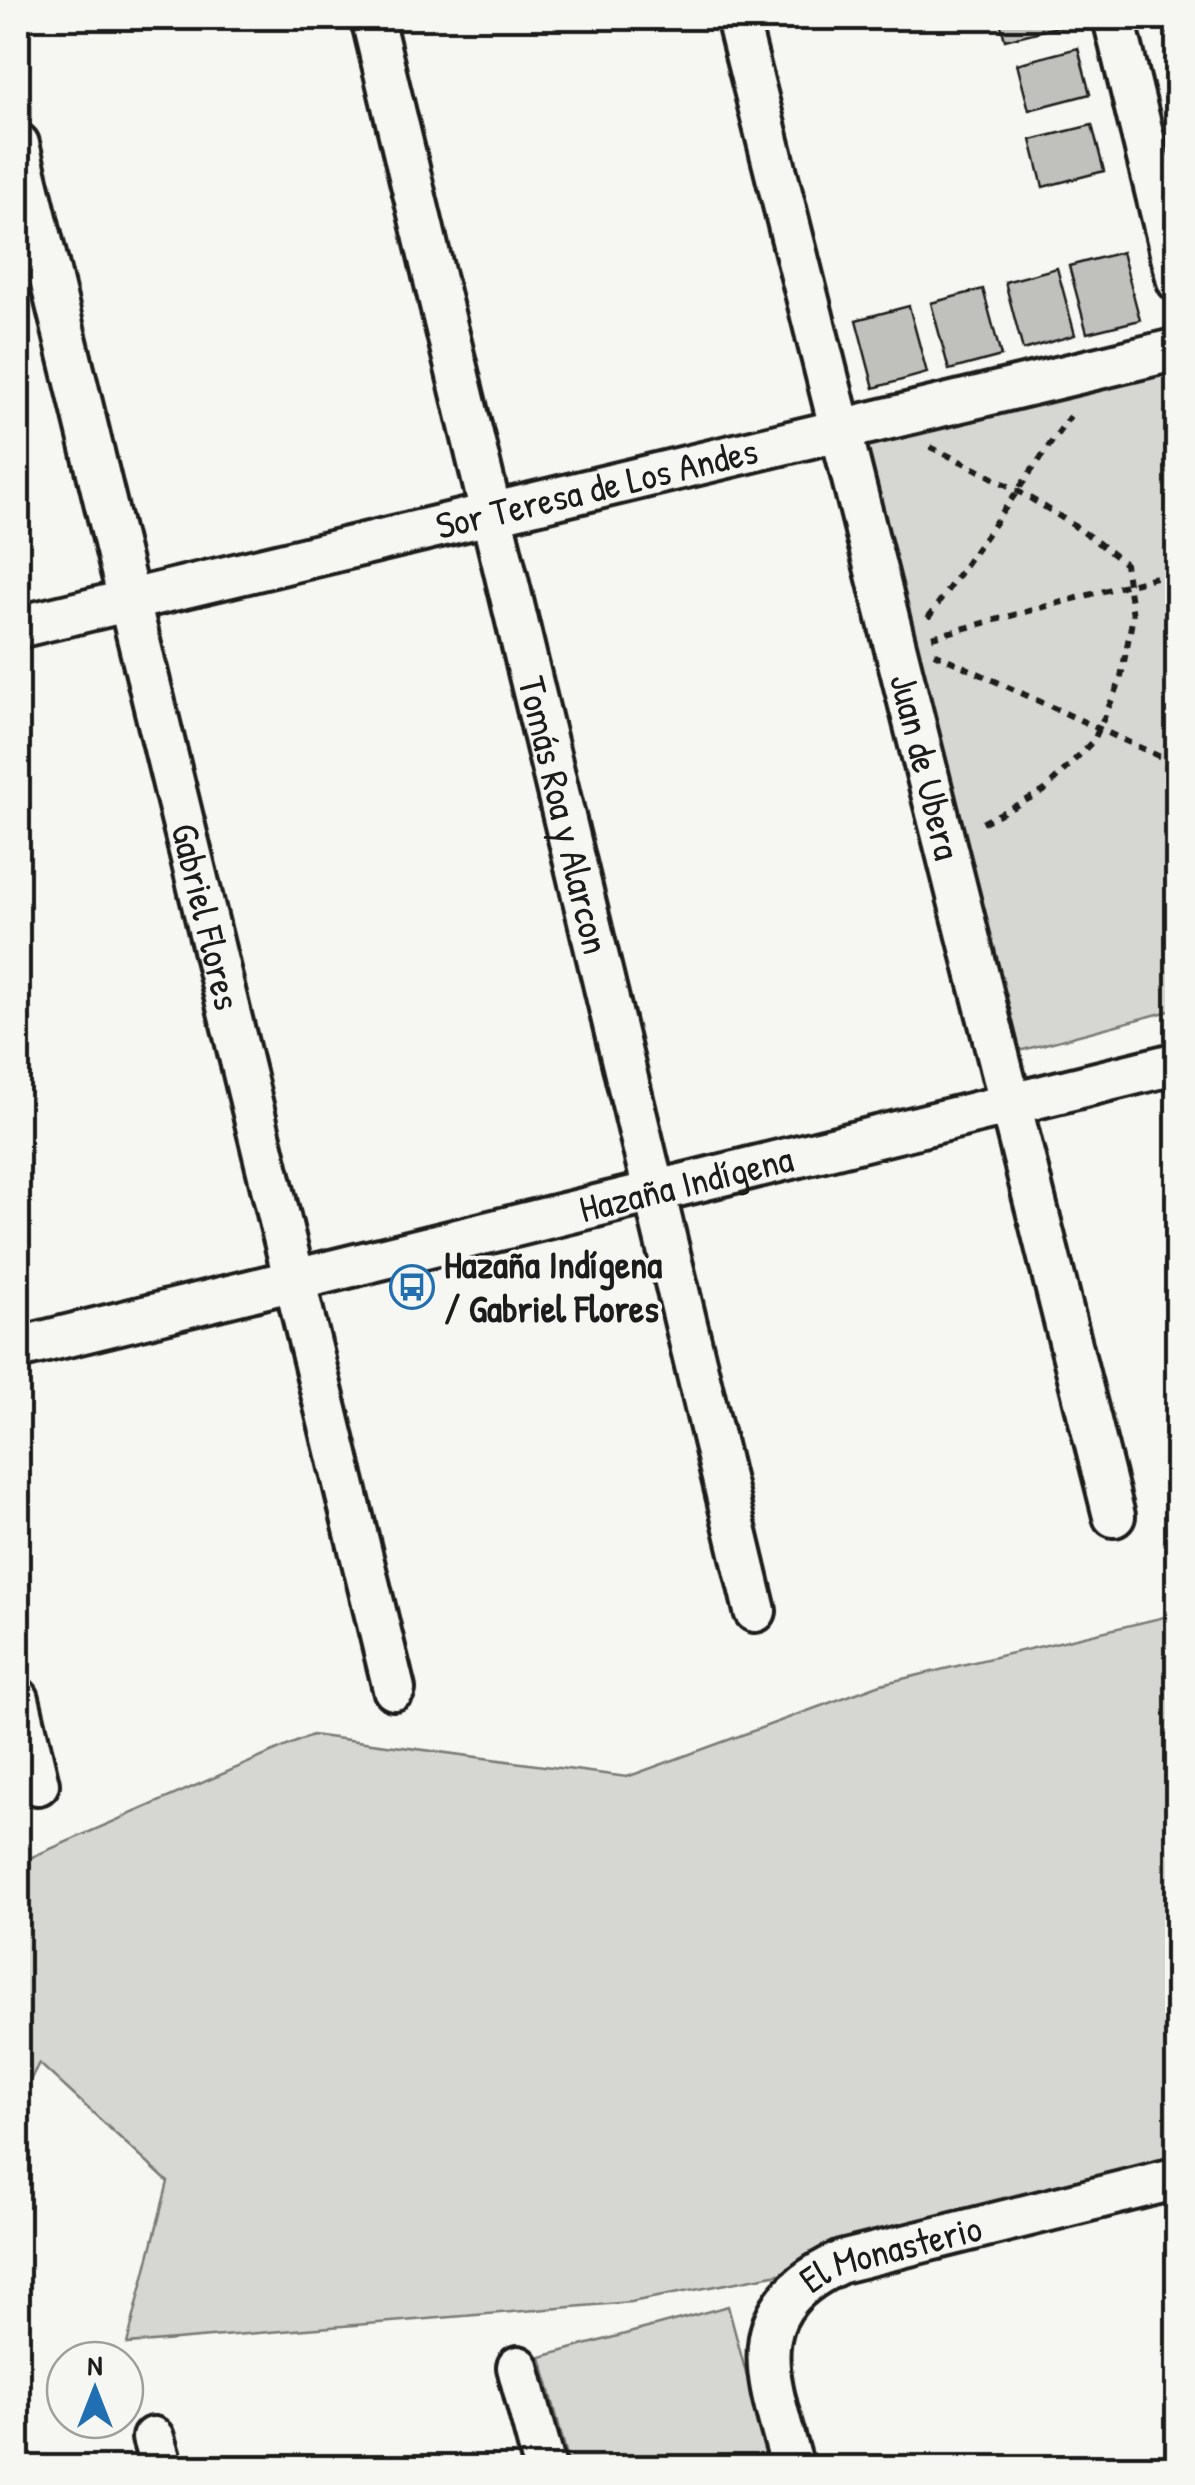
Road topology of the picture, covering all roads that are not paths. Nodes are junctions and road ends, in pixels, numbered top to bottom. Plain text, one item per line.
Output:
1 (372, 18) edge
2 (737, 18) edge
3 (1114, 18) edge
4 (18, 144) edge
5 (1178, 280) edge
6 (1178, 350) edge
7 (840, 430) junction
8 (492, 516) junction
9 (131, 600) junction
10 (18, 628) edge
11 (1178, 1063) edge
12 (1010, 1104) junction
13 (654, 1191) junction
14 (297, 1280) junction
15 (18, 1348) edge
16 (1114, 1516) dead end
17 (755, 1611) dead end
18 (394, 1689) dead end
19 (18, 1699) edge
20 (38, 1784) dead end
21 (1178, 2178) edge
22 (518, 2367) dead end
23 (544, 2468) edge
24 (793, 2468) edge

1 - 8 street, Tomás Roa y Alarcon
2 - 7 street, Juan de Ubera
3 - 5 street
4 - 9 street, Gabriel Flores
6 - 7 street, Sor Teresa de Los Andes
7 - 8 street, Sor Teresa de Los Andes
7 - 12 street, Juan de Ubera
8 - 9 street, Sor Teresa de Los Andes
8 - 13 street, Tomás Roa y Alarcon
9 - 10 street, Sor Teresa de Los Andes
9 - 14 street, Gabriel Flores
11 - 12 street, Hazaña Indígena
12 - 13 street, Hazaña Indígena
12 - 16 street, Juan de Ubera
13 - 14 street, Hazaña Indígena
13 - 17 street, Tomás Roa y Alarcon
14 - 15 street, Hazaña Indígena
14 - 18 street, Gabriel Flores
19 - 20 street
21 - 24 street, El Monasterio
22 - 23 street

